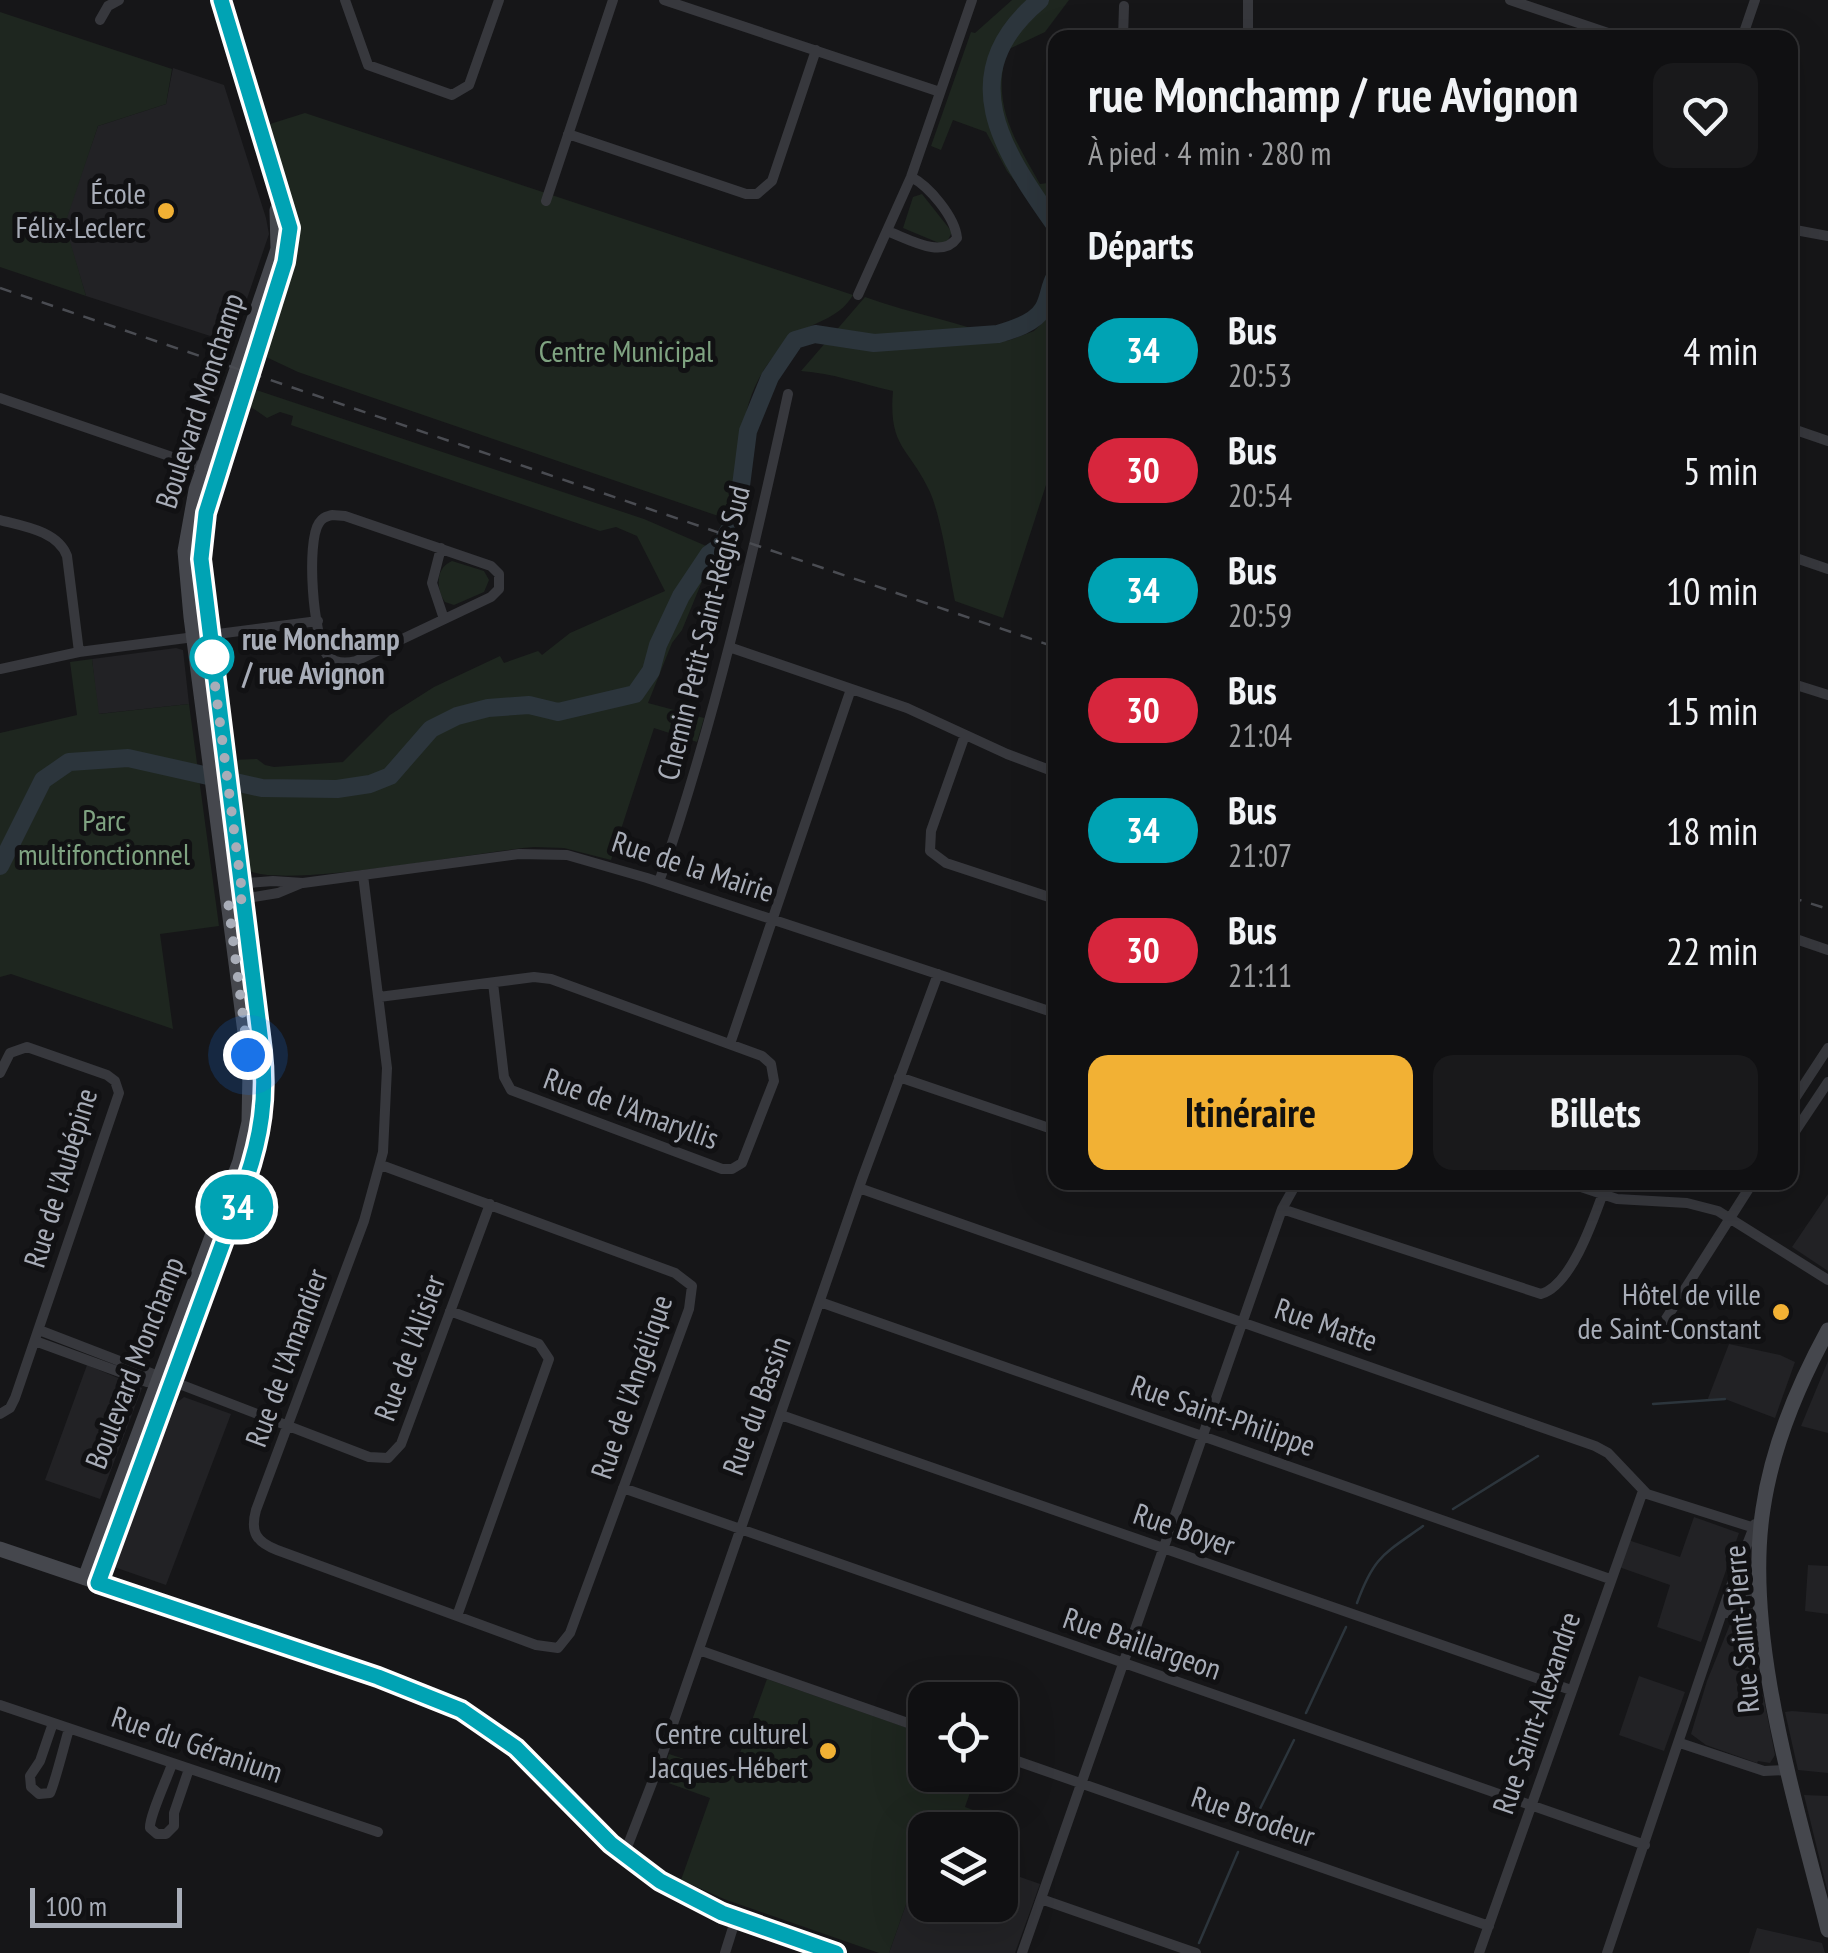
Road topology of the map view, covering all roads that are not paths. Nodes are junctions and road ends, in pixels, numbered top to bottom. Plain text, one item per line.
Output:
1 (119, 0) edge
2 (210, 0) edge
3 (220, 0) edge
4 (345, 0) edge
5 (499, 0) edge
6 (613, 0) edge
7 (664, 0) edge
8 (972, 0) edge
9 (1248, 0) edge
10 (1510, 0) edge
11 (1755, 0) edge
12 (1124, 6) dead end
13 (100, 20) dead end
14 (1122, 30) edge
15 (1248, 30) edge
16 (1599, 30) edge
17 (1745, 30) edge
18 (816, 50) junction
19 (940, 92) junction
20 (568, 134) junction
21 (911, 177) junction
22 (546, 201) dead end
23 (1798, 230) edge
24 (887, 231) junction
25 (1827, 233) edge
26 (858, 295) dead end
27 (788, 394) dead end
28 (0, 398) edge
29 (1798, 431) edge
30 (1828, 441) edge
31 (210, 470) junction
32 (0, 520) edge
33 (441, 548) junction
34 (1798, 559) edge
35 (1828, 569) edge
36 (444, 619) junction
37 (318, 621) junction
38 (201, 637) junction
39 (729, 647) junction
40 (80, 652) junction
41 (0, 668) edge
42 (1798, 686) edge
43 (852, 689) junction
44 (1828, 695) edge
45 (965, 734) junction
46 (1048, 769) edge
47 (363, 875) junction
48 (659, 882) junction
49 (234, 892) junction
50 (1048, 897) edge
51 (773, 920) junction
52 (1798, 941) edge
53 (1828, 950) edge
54 (938, 974) junction
55 (493, 982) junction
56 (379, 997) junction
57 (1048, 1011) edge
58 (730, 1044) junction
59 (1828, 1048) edge
60 (0, 1073) edge
61 (900, 1077) junction
62 (1828, 1082) edge
63 (1798, 1094) edge
64 (1798, 1127) edge
65 (1048, 1128) edge
66 (381, 1165) junction
67 (859, 1188) junction
68 (1293, 1190) edge
69 (1604, 1190) edge
70 (1607, 1190) edge
71 (1747, 1190) edge
72 (490, 1204) junction
73 (1282, 1209) junction
74 (1730, 1217) junction
75 (1828, 1280) edge
76 (820, 1302) junction
77 (450, 1311) junction
78 (1243, 1322) junction
79 (1664, 1322) dead end
80 (1828, 1330) edge
81 (37, 1336) junction
82 (163, 1381) junction
83 (0, 1414) edge
84 (781, 1415) junction
85 (288, 1427) junction
86 (1203, 1436) junction
87 (623, 1488) junction
88 (1643, 1491) junction
89 (1758, 1526) junction
90 (740, 1530) junction
91 (0, 1549) edge
92 (1163, 1549) junction
93 (1610, 1578) junction
94 (92, 1580) junction
95 (1761, 1596) junction
96 (457, 1616) junction
97 (1721, 1622) junction
98 (558, 1648) joint
99 (698, 1650) junction
100 (1123, 1664) junction
101 (1571, 1690) junction
102 (0, 1705) edge
103 (908, 1723) edge
104 (53, 1724) junction
105 (69, 1729) junction
106 (1680, 1744) junction
107 (1018, 1761) edge
108 (172, 1764) junction
109 (188, 1769) junction
110 (1788, 1770) junction
111 (1082, 1784) junction
112 (1531, 1806) junction
113 (378, 1832) dead end
114 (1645, 1845) junction
115 (624, 1854) junction
116 (1041, 1899) junction
117 (736, 1918) junction
118 (1488, 1926) junction
119 (1828, 1930) edge
120 (725, 1953) edge
121 (836, 1953) edge
122 (1022, 1953) edge
123 (1196, 1953) edge
124 (1479, 1953) edge
125 (1607, 1953) edge

1 - 13 street
2 - 31 street, Boulevard Monchamp
3 - 31 street, Boulevard Monchamp
4 - 5 street
6 - 20 street
7 - 18 street
8 - 19 street
9 - 15 street
10 - 16 street
11 - 17 street
12 - 14 street
18 - 19 street
18 - 20 street
19 - 21 street
20 - 22 street
21 - 24 street
21 - 24 street
23 - 25 street
24 - 26 street
27 - 39 street, Chemin Petit-Saint-Régis Sud
28 - 31 street
29 - 30 street
31 - 38 street, Boulevard Monchamp
32 - 40 street
33 - 36 street
33 - 36 street
33 - 37 street
34 - 35 street
36 - 37 street
37 - 38 street
38 - 40 street
38 - 49 street, Boulevard Monchamp
39 - 43 street
39 - 48 street, Chemin Petit-Saint-Régis Sud
40 - 41 street
42 - 44 street
43 - 45 street
43 - 51 street
45 - 46 street
45 - 50 street
47 - 48 street, Rue de la Mairie
47 - 49 street, Rue de la Mairie
47 - 56 street, Rue de l'Amandier
48 - 51 street, Rue de la Mairie
49 - 82 street, Boulevard Monchamp
51 - 54 street, Rue de la Mairie
51 - 58 street
52 - 53 street
54 - 57 street, Rue de la Mairie
54 - 61 street, Rue du Bassin
55 - 56 street, Rue de l'Amaryllis
55 - 58 street, Rue de l'Amaryllis
55 - 58 street, Rue de l'Amaryllis
56 - 66 street, Rue de l'Amandier
59 - 63 street
60 - 81 street, Rue de l'Aubépine
61 - 65 street
61 - 67 street, Rue du Bassin
62 - 64 street
66 - 72 street, Rue de l'Angélique
66 - 85 street, Rue de l'Amandier
67 - 76 street, Rue du Bassin
67 - 78 street, Rue Matte
68 - 73 street
69 - 73 street
70 - 74 street
71 - 74 street
72 - 77 street, Rue de l'Alisier
72 - 87 street, Rue de l'Angélique
73 - 78 street
74 - 75 street
74 - 79 street
76 - 84 street, Rue du Bassin
76 - 86 street, Rue Saint-Philippe
77 - 85 street, Rue de l'Alisier
77 - 96 street
78 - 86 street
78 - 88 street, Rue Matte
80 - 89 street, Rue Saint-Pierre
81 - 82 street, Rue de l'Alisier
81 - 83 street, Rue de l'Aubépine
82 - 85 street, Rue de l'Alisier
82 - 94 street, Boulevard Monchamp
84 - 90 street, Rue du Bassin
84 - 92 street, Rue Boyer
85 - 96 street, Rue de l'Amandier
86 - 92 street
86 - 93 street, Rue Saint-Philippe
87 - 90 street, Rue Baillargeon
87 - 98 street, Rue de l'Angélique
88 - 89 street, Rue Matte
88 - 93 street, Rue Saint-Alexandre
89 - 95 street, Rue Saint-Pierre
89 - 97 street
90 - 99 street, Rue du Bassin
90 - 100 street, Rue Baillargeon
91 - 94 street
92 - 100 street
92 - 101 street, Rue Boyer
93 - 101 street, Rue Saint-Alexandre
94 - 115 street
95 - 97 street
95 - 110 street, Rue Saint-Pierre
96 - 98 street, Rue de l'Amandier
97 - 106 street
99 - 103 street
99 - 115 street, Rue du Bassin
100 - 111 street
100 - 112 street, Rue Baillargeon
101 - 112 street, Rue Saint-Alexandre
102 - 104 street, Rue du Géranium
104 - 105 street, Rue du Géranium
104 - 105 street
105 - 108 street, Rue du Géranium
106 - 110 street
106 - 114 street
107 - 111 street, Rue Brodeur
108 - 109 street, Rue du Géranium
108 - 109 street
109 - 113 street, Rue du Géranium
110 - 119 street, Rue Saint-Pierre
111 - 116 street
111 - 118 street, Rue Brodeur
112 - 114 street, Rue Baillargeon
112 - 118 street, Rue Saint-Alexandre
114 - 125 street
115 - 117 street
116 - 122 street
116 - 123 street
117 - 120 street
117 - 121 street
118 - 124 street, Rue Saint-Alexandre

